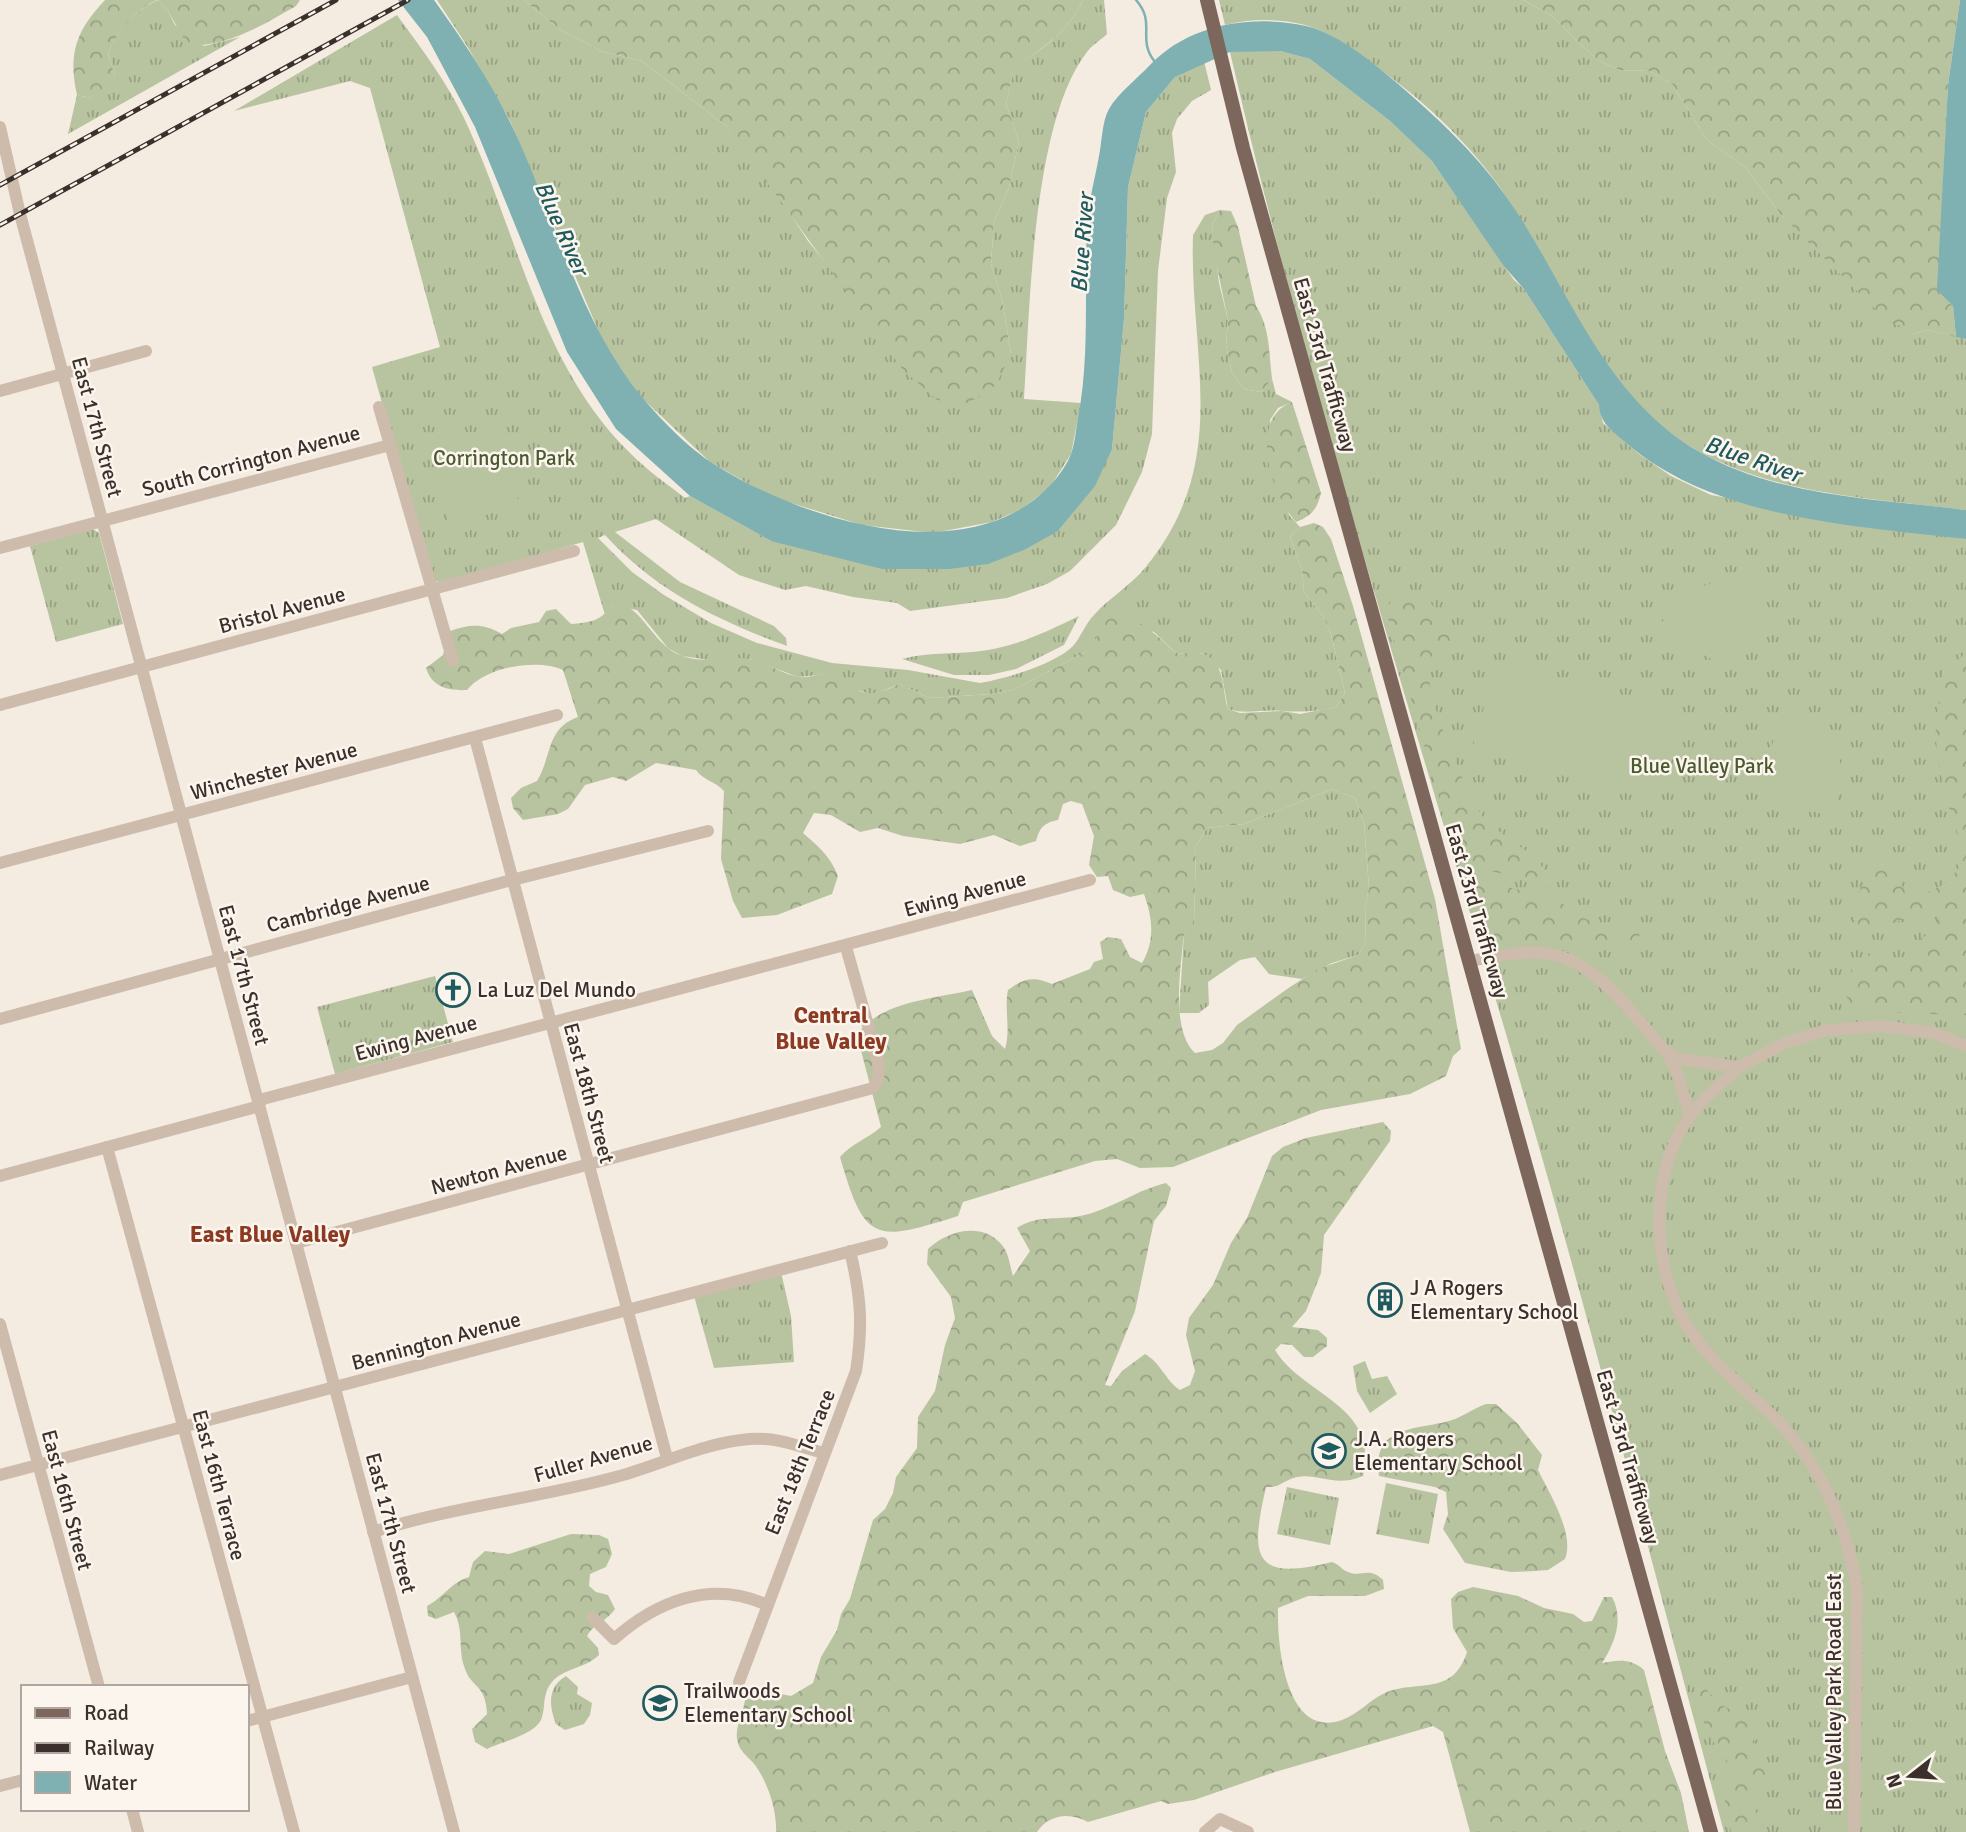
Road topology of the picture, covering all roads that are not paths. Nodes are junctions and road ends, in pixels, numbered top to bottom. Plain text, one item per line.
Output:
1 (1206, 0) edge
2 (0, 127) edge
3 (146, 351) dead end
4 (63, 374) junction
5 (0, 391) edge
6 (379, 407) dead end
7 (390, 445) junction
8 (102, 520) junction
9 (0, 548) edge
10 (574, 551) dead end
11 (431, 590) junction
12 (453, 661) dead end
13 (142, 667) junction
14 (0, 705) edge
15 (557, 715) dead end
16 (475, 738) junction
17 (179, 816) junction
18 (708, 831) dead end
19 (0, 863) edge
20 (512, 880) junction
21 (1090, 880) dead end
22 (846, 947) junction
23 (219, 958) junction
24 (1469, 961) junction
25 (0, 1019) edge
26 (550, 1023) junction
27 (1966, 1046) edge
28 (1667, 1053) junction
29 (1739, 1067) junction
30 (259, 1103) junction
31 (1690, 1115) junction
32 (107, 1147) junction
33 (589, 1165) junction
34 (0, 1176) edge
35 (296, 1243) junction
36 (882, 1243) dead end
37 (850, 1251) junction
38 (628, 1310) junction
39 (0, 1324) edge
40 (335, 1388) junction
41 (184, 1429) junction
42 (823, 1453) junction
43 (667, 1458) junction
44 (38, 1465) junction
45 (0, 1475) edge
46 (373, 1532) junction
47 (765, 1604) junction
48 (592, 1617) dead end
49 (412, 1677) junction
50 (739, 1682) dead end
51 (98, 1685) edge
52 (262, 1717) junction
53 (248, 1721) edge
54 (21, 1781) edge
55 (0, 1786) edge
56 (133, 1811) edge
57 (138, 1832) edge
58 (294, 1832) edge
59 (454, 1832) edge
60 (1205, 1832) edge
61 (1248, 1832) edge
62 (1711, 1832) edge
63 (1854, 1832) edge

1 - 24 main road, East 23rd Trafficway
2 - 4 street, East 17th Street
3 - 4 street
4 - 5 street
4 - 8 street, East 17th Street
6 - 7 street
7 - 8 street, South Corrington Avenue
7 - 11 street
8 - 9 street, South Corrington Avenue
8 - 13 street, East 17th Street
10 - 11 street, Bristol Avenue
11 - 12 street
11 - 13 street, Bristol Avenue
13 - 14 street, Bristol Avenue
13 - 17 street, East 17th Street
15 - 16 street, Winchester Avenue
16 - 17 street, Winchester Avenue
16 - 20 street, East 18th Street
17 - 19 street, Winchester Avenue
17 - 23 street, East 17th Street
18 - 20 street, Cambridge Avenue
20 - 23 street, Cambridge Avenue
20 - 26 street, East 18th Street
21 - 22 street, Ewing Avenue
22 - 26 street, Ewing Avenue
22 - 33 street, Newton Avenue
23 - 25 street, Cambridge Avenue
23 - 30 street, East 17th Street
24 - 28 street
24 - 62 main road, East 23rd Trafficway
26 - 30 street, Ewing Avenue
26 - 33 street, East 18th Street
27 - 29 street, Blue Valley Park Road East
28 - 29 street
28 - 31 street
29 - 31 street, Blue Valley Park Road East
30 - 32 street, Ewing Avenue
30 - 35 street, East 17th Street
31 - 63 street, Blue Valley Park Road East
32 - 34 street, Ewing Avenue
32 - 41 street, East 16th Terrace
33 - 35 street, Newton Avenue
33 - 38 street, East 18th Street
35 - 40 street, East 17th Street
36 - 37 street, Bennington Avenue
37 - 38 street, Bennington Avenue
37 - 42 street, East 18th Terrace
38 - 40 street, Bennington Avenue
38 - 43 street, East 18th Street
39 - 44 street, East 16th Street
40 - 41 street, Bennington Avenue
40 - 46 street, East 17th Street
41 - 44 street, Bennington Avenue
41 - 52 street, East 16th Terrace
42 - 43 street, Fuller Avenue
42 - 47 street, East 18th Terrace
43 - 46 street, Fuller Avenue
44 - 45 street, Bennington Avenue
44 - 51 street, East 16th Street
46 - 49 street, East 17th Street
47 - 48 street
47 - 50 street, East 18th Terrace
49 - 52 street
49 - 59 street, East 17th Street
52 - 53 street
52 - 58 street, East 16th Terrace
54 - 55 street
56 - 57 street
60 - 61 street

